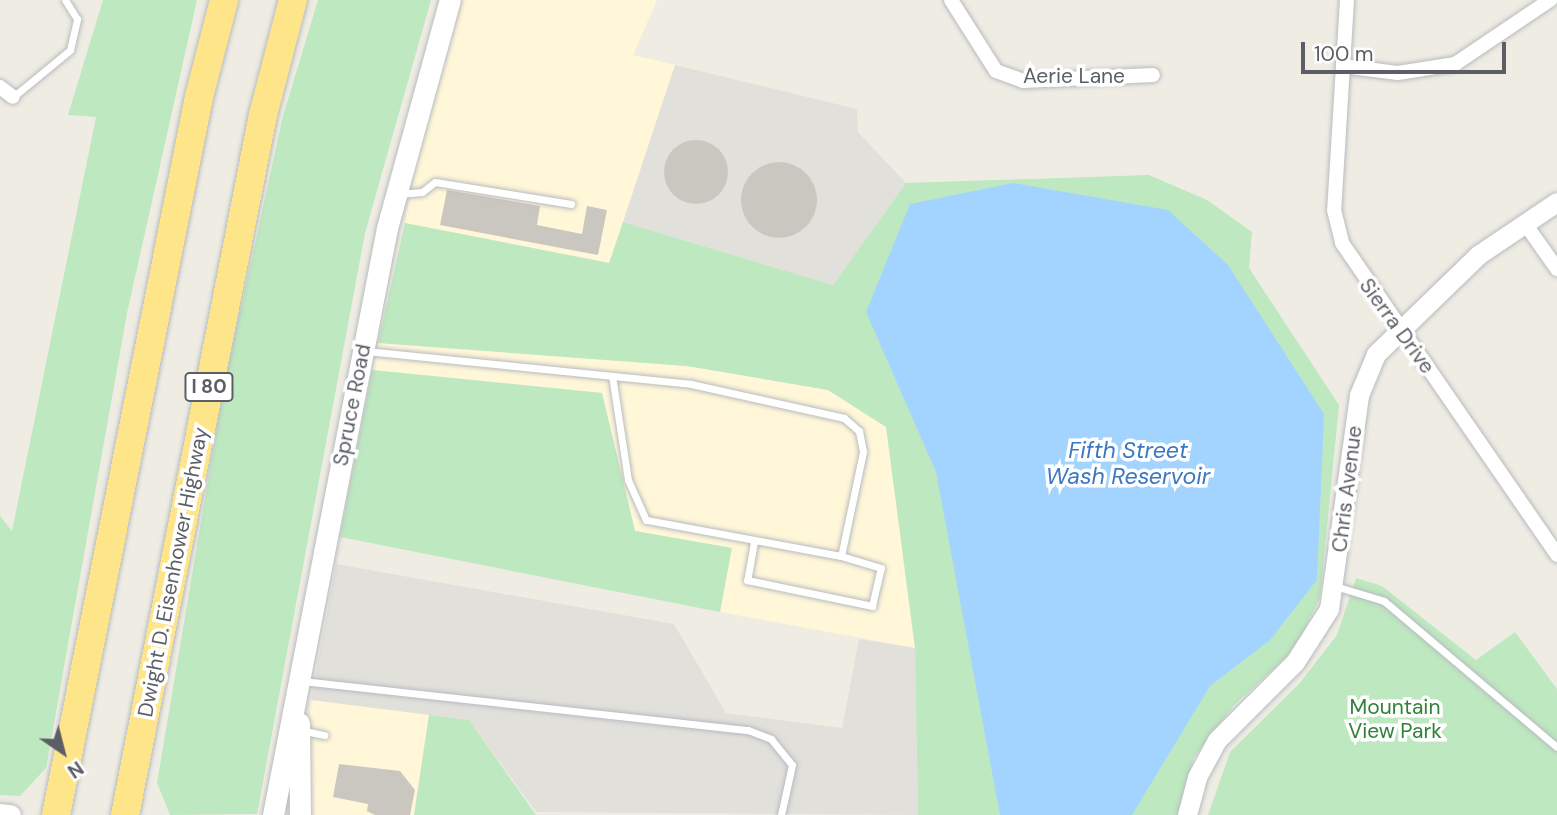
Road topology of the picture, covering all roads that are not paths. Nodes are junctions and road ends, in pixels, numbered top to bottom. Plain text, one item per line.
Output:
1 (65, 0) edge
2 (224, 0) edge
3 (293, 0) edge
4 (450, 0) edge
5 (951, 0) edge
6 (1347, 0) edge
7 (1550, 0) edge
8 (1343, 66) junction
9 (1153, 75) dead end
10 (0, 87) edge
11 (13, 97) joint
12 (396, 193) junction
13 (1557, 202) edge
14 (571, 204) dead end
15 (1526, 225) junction
16 (1557, 269) edge
17 (1400, 327) junction
18 (363, 351) junction
19 (612, 376) junction
20 (754, 542) junction
21 (1557, 555) edge
22 (841, 556) junction
23 (1335, 586) junction
24 (297, 680) junction
25 (299, 729) junction
26 (324, 735) dead end
27 (1557, 747) edge
28 (0, 814) edge
29 (10, 815) edge
30 (56, 815) edge
31 (125, 815) edge
32 (273, 815) edge
33 (300, 815) edge
34 (781, 815) edge
35 (1187, 815) edge

1 - 11 lane
2 - 30 highway
3 - 31 highway, Dwight D. Eisenhower Highway / I 80
4 - 12 main road, Spruce Road
5 - 9 street, Aerie Lane
6 - 8 street, Sierra Drive
7 - 8 street
8 - 17 street, Sierra Drive
10 - 11 street
12 - 14 lane
12 - 18 main road, Spruce Road
13 - 15 street, Chris Avenue
15 - 16 street
15 - 17 street, Chris Avenue
17 - 21 street, Sierra Drive
17 - 23 street, Chris Avenue
18 - 19 lane
18 - 24 main road, Spruce Road
19 - 20 lane
19 - 22 lane
20 - 22 lane
20 - 22 lane
23 - 27 lane
23 - 35 street, Chris Avenue
24 - 25 main road
24 - 32 main road, Spruce Road
24 - 34 lane
25 - 26 lane
25 - 33 main road
28 - 29 main road

